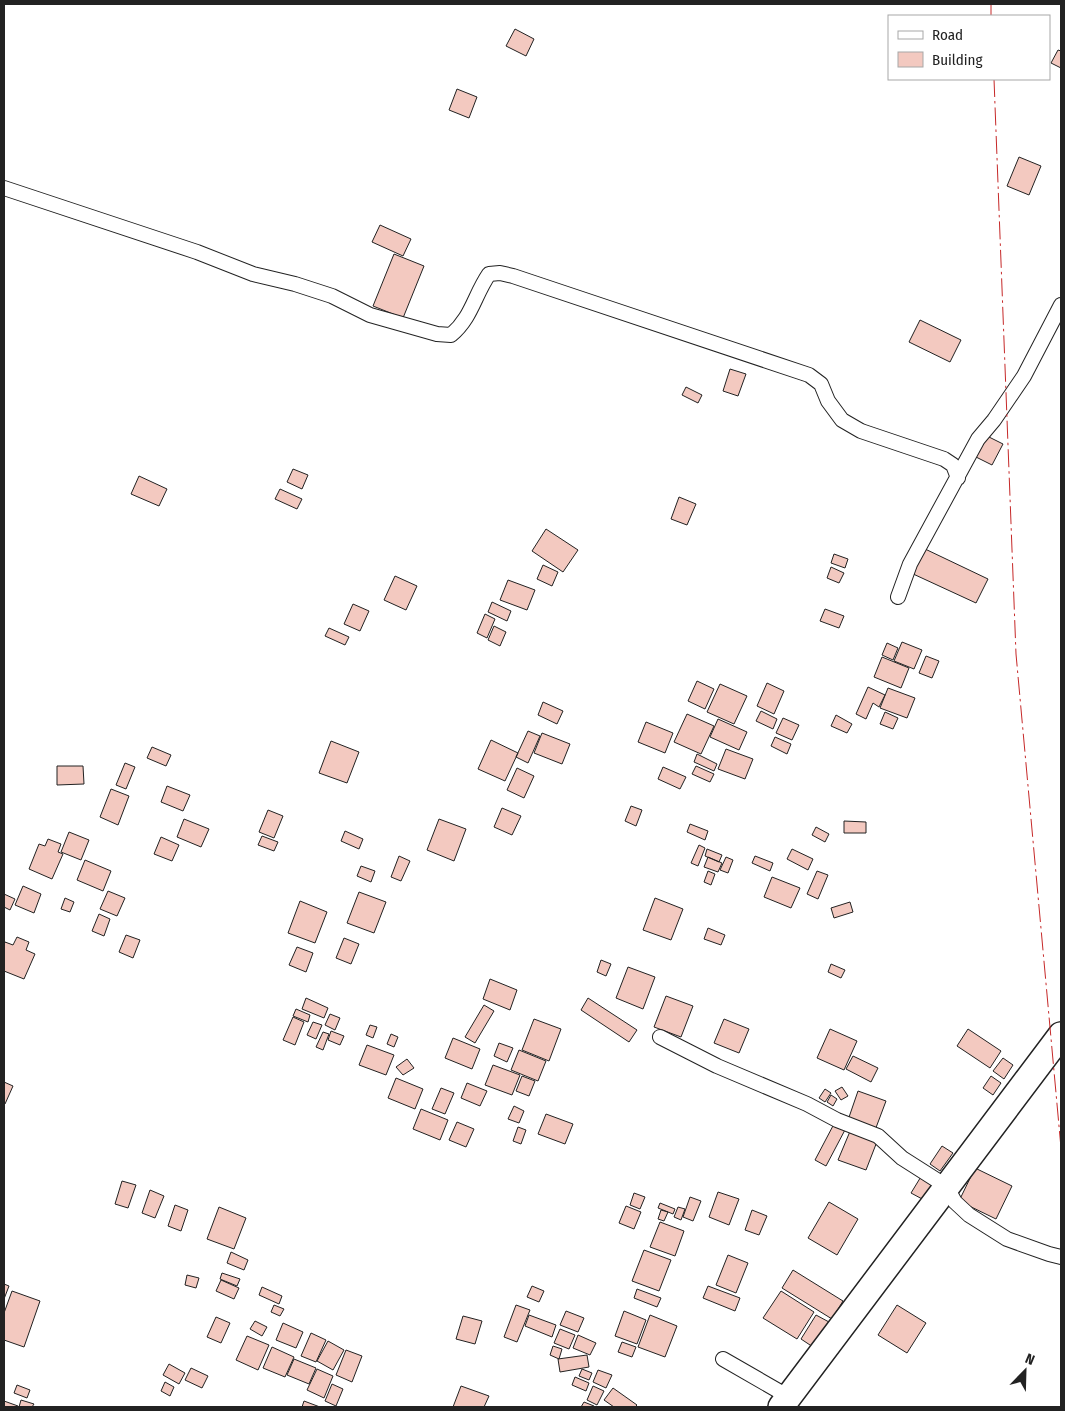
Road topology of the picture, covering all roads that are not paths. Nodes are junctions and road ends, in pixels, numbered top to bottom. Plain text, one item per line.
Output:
1 (4, 188) edge
2 (1061, 305) edge
3 (958, 478) junction
4 (898, 597) dead end
5 (1061, 1035) edge
6 (660, 1037) dead end
7 (946, 1186) junction
8 (1061, 1257) edge
9 (723, 1359) dead end
10 (785, 1402) edge

1 - 3 street
2 - 3 street
3 - 4 street
5 - 7 highway
6 - 7 street
7 - 8 street
7 - 10 highway
9 - 10 street

